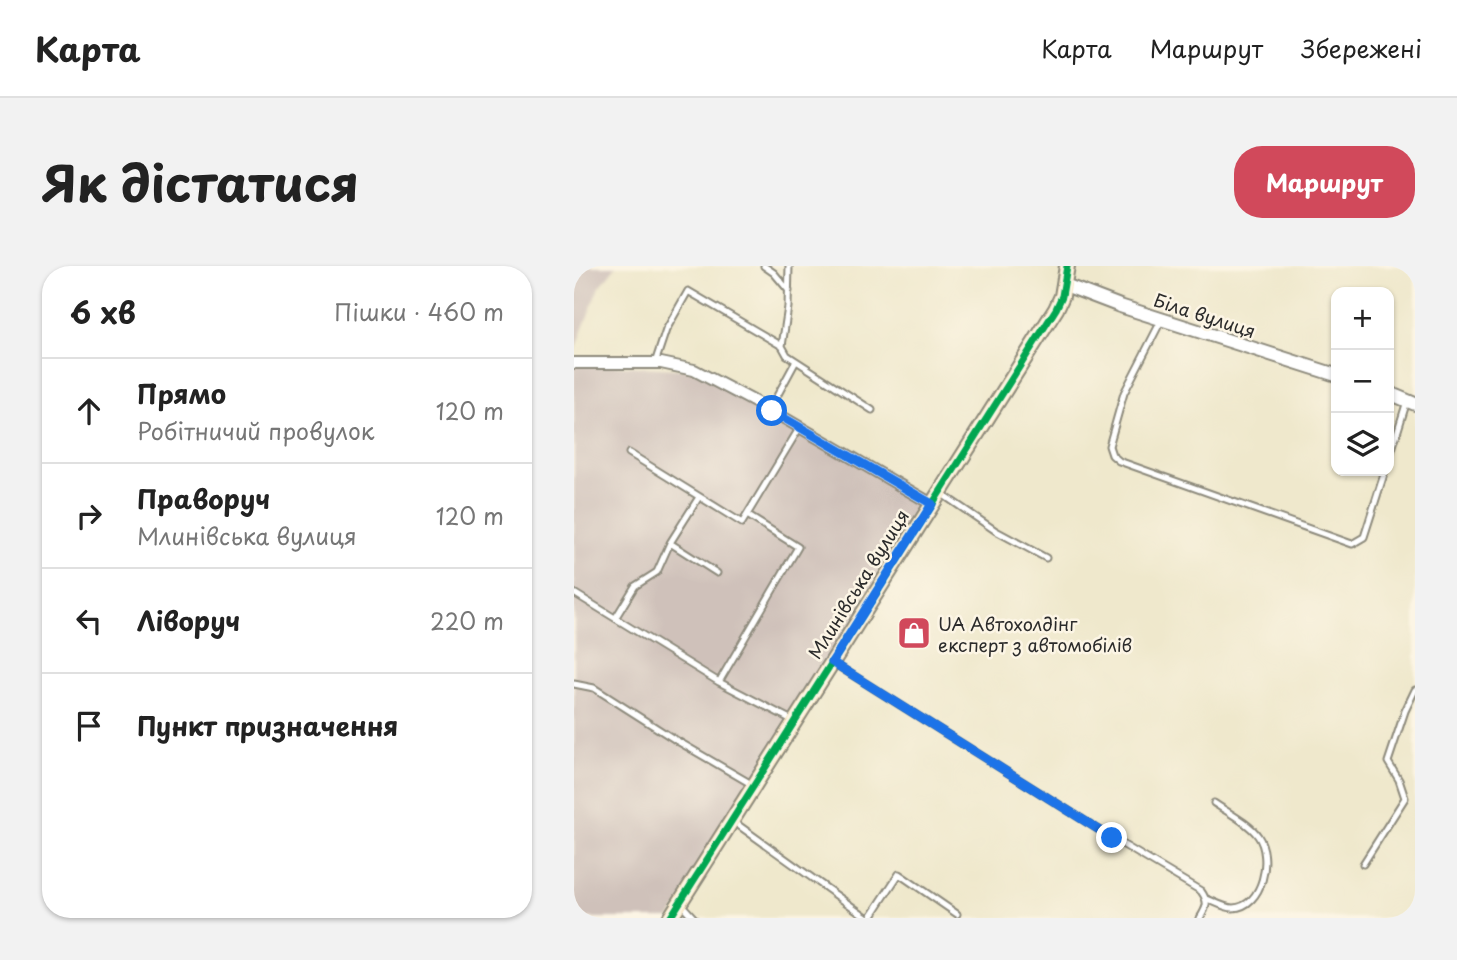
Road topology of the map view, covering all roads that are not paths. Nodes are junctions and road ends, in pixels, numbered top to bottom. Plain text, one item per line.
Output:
1 (764, 266) edge
2 (789, 266) edge
3 (1067, 266) edge
4 (1065, 285) junction
5 (789, 291) junction
6 (1162, 319) junction
7 (782, 346) junction
8 (796, 361) junction
9 (574, 363) edge
10 (654, 363) junction
11 (1331, 373) edge
12 (1394, 395) edge
13 (1411, 402) edge
14 (770, 409) junction
15 (872, 410) dead end
16 (800, 427) junction
17 (1394, 446) edge
18 (629, 453) dead end
19 (1383, 476) edge
20 (699, 496) junction
21 (936, 498) junction
22 (747, 515) junction
23 (670, 543) junction
24 (1046, 558) dead end
25 (717, 573) dead end
26 (574, 593) edge
27 (616, 617) junction
28 (832, 662) junction
29 (719, 682) junction
30 (574, 684) edge
31 (1415, 690) edge
32 (794, 721) junction
33 (753, 785) junction
34 (1214, 803) dead end
35 (732, 820) junction
36 (1363, 864) dead end
37 (1207, 899) junction
38 (680, 902) junction
39 (957, 914) dead end
40 (670, 918) edge
41 (694, 918) edge
42 (869, 918) edge
43 (1200, 918) edge

1 - 5 lane
2 - 5 lane
3 - 4 main road, Млинівська вулиця
4 - 6 street, Біла вулиця
4 - 21 main road, Млинівська вулиця
5 - 7 lane
6 - 11 street, Біла вулиця
6 - 19 lane
7 - 8 lane
7 - 10 lane
8 - 14 lane
8 - 15 lane
9 - 10 street
10 - 14 street
12 - 13 street
13 - 17 lane
14 - 16 street
16 - 21 street
16 - 22 lane
18 - 20 lane
20 - 22 lane
20 - 23 lane
21 - 24 lane
21 - 28 main road, Млинівська вулиця
22 - 29 lane
23 - 25 lane
23 - 27 lane
26 - 27 lane
27 - 29 lane
28 - 32 main road, Млинівська вулиця
28 - 37 lane
29 - 32 lane
30 - 33 lane
31 - 36 lane
32 - 33 main road, Млинівська вулиця
33 - 35 main road, Млинівська вулиця
34 - 37 lane
35 - 38 main road, Млинівська вулиця
35 - 42 lane
37 - 43 lane
38 - 40 main road, Млинівська вулиця
38 - 41 lane
39 - 42 lane

